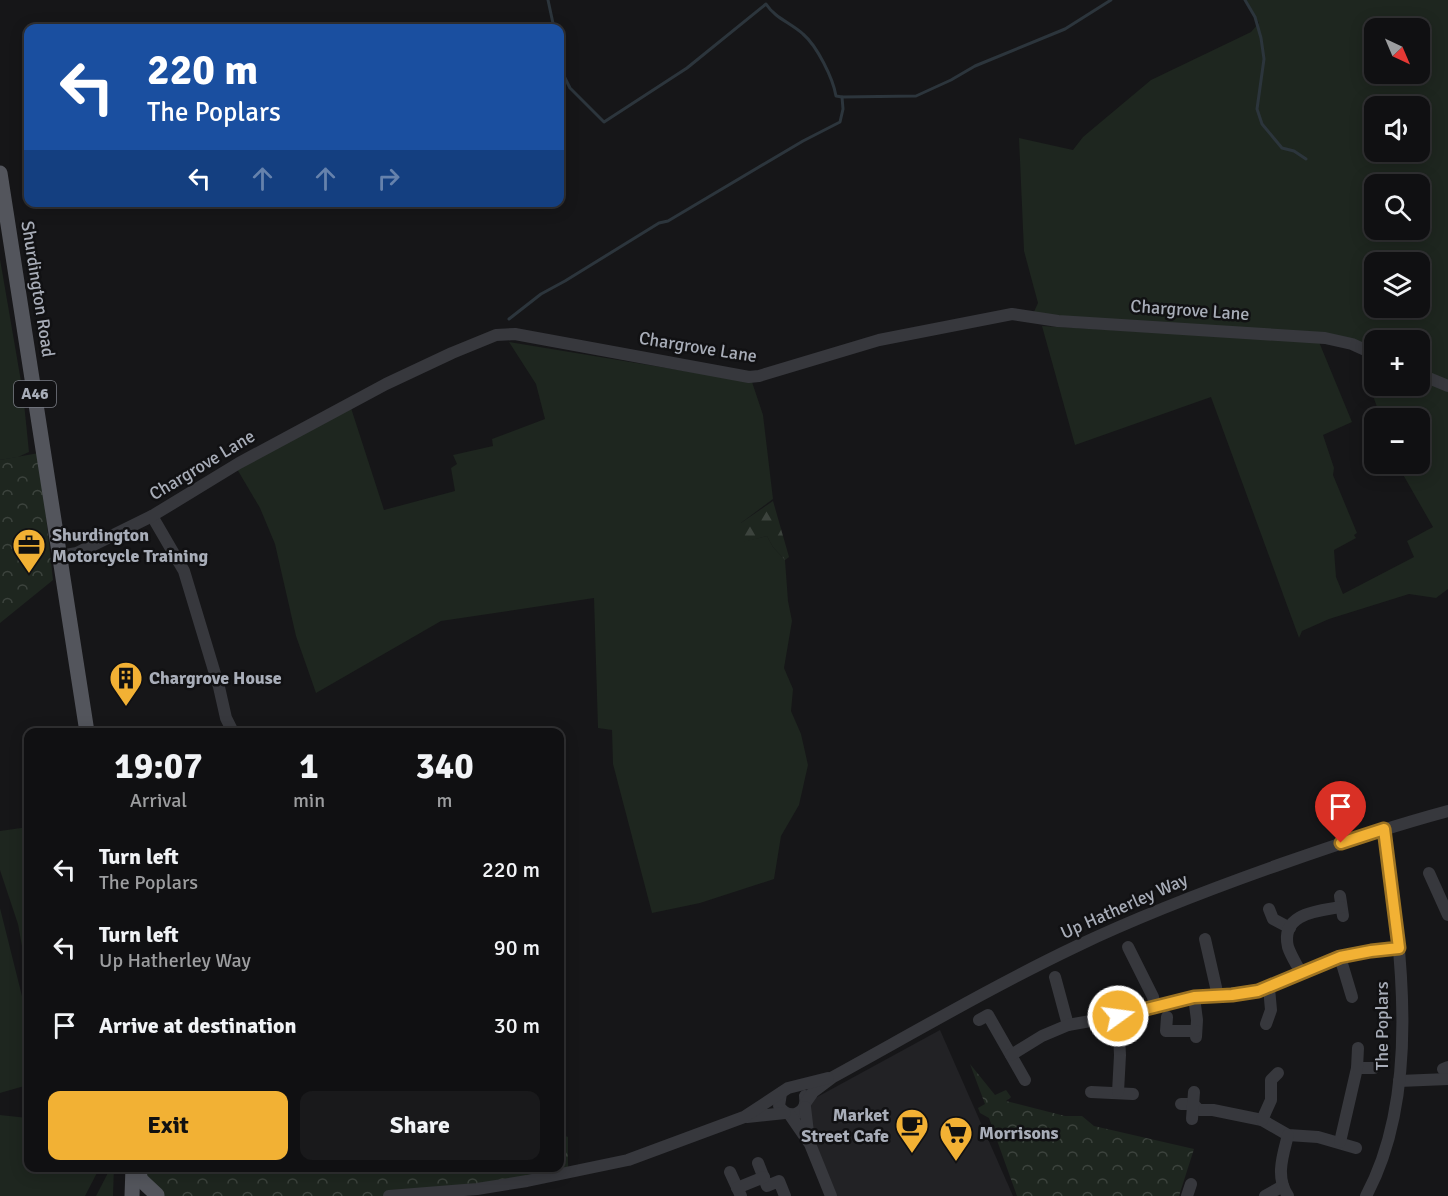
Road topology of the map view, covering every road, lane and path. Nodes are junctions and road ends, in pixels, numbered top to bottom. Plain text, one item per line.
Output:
1 (0, 173) edge
2 (1364, 349) edge
3 (1430, 379) edge
4 (1448, 386) edge
5 (152, 516) junction
6 (60, 556) junction
7 (86, 728) edge
8 (231, 728) edge
9 (1448, 811) edge
10 (1384, 829) junction
11 (1429, 878) dead end
12 (1341, 906) dead end
13 (1269, 909) dead end
14 (1448, 915) edge
15 (1290, 928) junction
16 (1128, 947) dead end
17 (1204, 947) dead end
18 (1399, 948) junction
19 (1340, 957) junction
20 (1301, 974) junction
21 (1055, 977) dead end
22 (1269, 988) junction
23 (1218, 996) junction
24 (1194, 997) junction
25 (1352, 997) dead end
26 (1155, 1007) junction
27 (1118, 1016) junction
28 (1167, 1017) dead end
29 (979, 1020) dead end
30 (1266, 1024) dead end
31 (1068, 1025) junction
32 (1358, 1047) dead end
33 (1011, 1055) junction
34 (1358, 1068) junction
35 (1374, 1068) dead end
36 (1446, 1071) edge
37 (833, 1077) junction
38 (1270, 1078) dead end
39 (1025, 1080) dead end
40 (1399, 1081) junction
41 (793, 1087) junction
42 (1091, 1092) dead end
43 (1118, 1092) junction
44 (781, 1093) junction
45 (1133, 1094) dead end
46 (1192, 1102) dead end
47 (805, 1105) junction
48 (787, 1114) junction
49 (744, 1118) junction
50 (1262, 1120) junction
51 (1288, 1135) junction
52 (1340, 1142) junction
53 (810, 1144) junction
54 (1356, 1148) dead end
55 (758, 1163) dead end
56 (132, 1172) edge
57 (139, 1172) edge
58 (730, 1172) dead end
59 (764, 1177) junction
60 (1285, 1191) edge
61 (478, 1192) edge
62 (739, 1192) edge
63 (132, 1196) edge
64 (154, 1196) edge
65 (388, 1196) edge
66 (785, 1196) edge
67 (831, 1196) edge
68 (1265, 1196) edge
69 (1366, 1196) edge

1 - 6 main road, Shurdington Road / A46
2 - 5 street, Chargrove Lane
3 - 4 street
5 - 6 street, Chargrove Lane
5 - 8 street
6 - 7 main road, Shurdington Road / A46
9 - 10 street, Up Hatherley Way
10 - 18 street, The Poplars
10 - 37 street, Up Hatherley Way
11 - 14 street
12 - 15 street
13 - 15 street
15 - 20 street
16 - 26 street
17 - 23 street
18 - 19 street
18 - 40 street, The Poplars
19 - 20 street
19 - 25 street
20 - 22 street
21 - 31 street
22 - 23 street
22 - 30 street
23 - 24 street
24 - 26 street
24 - 28 street
26 - 27 street
27 - 31 street
27 - 43 street
29 - 33 street
31 - 33 street
32 - 34 street
33 - 39 street
34 - 35 street
34 - 52 street
36 - 40 street
37 - 41 street, Up Hatherley Way
37 - 47 street, Up Hatherley Way
38 - 50 street
40 - 69 street, The Poplars
41 - 44 street
41 - 47 street
42 - 43 street
43 - 45 street
44 - 48 street
44 - 49 street
46 - 50 street
47 - 48 street
47 - 53 street
48 - 49 street
48 - 53 street
49 - 61 street
50 - 51 street
51 - 52 street
51 - 60 street
52 - 54 street
53 - 67 street
55 - 59 street
56 - 63 main road
57 - 64 main road
58 - 62 street
59 - 62 street
59 - 66 street
60 - 68 street
61 - 65 street

